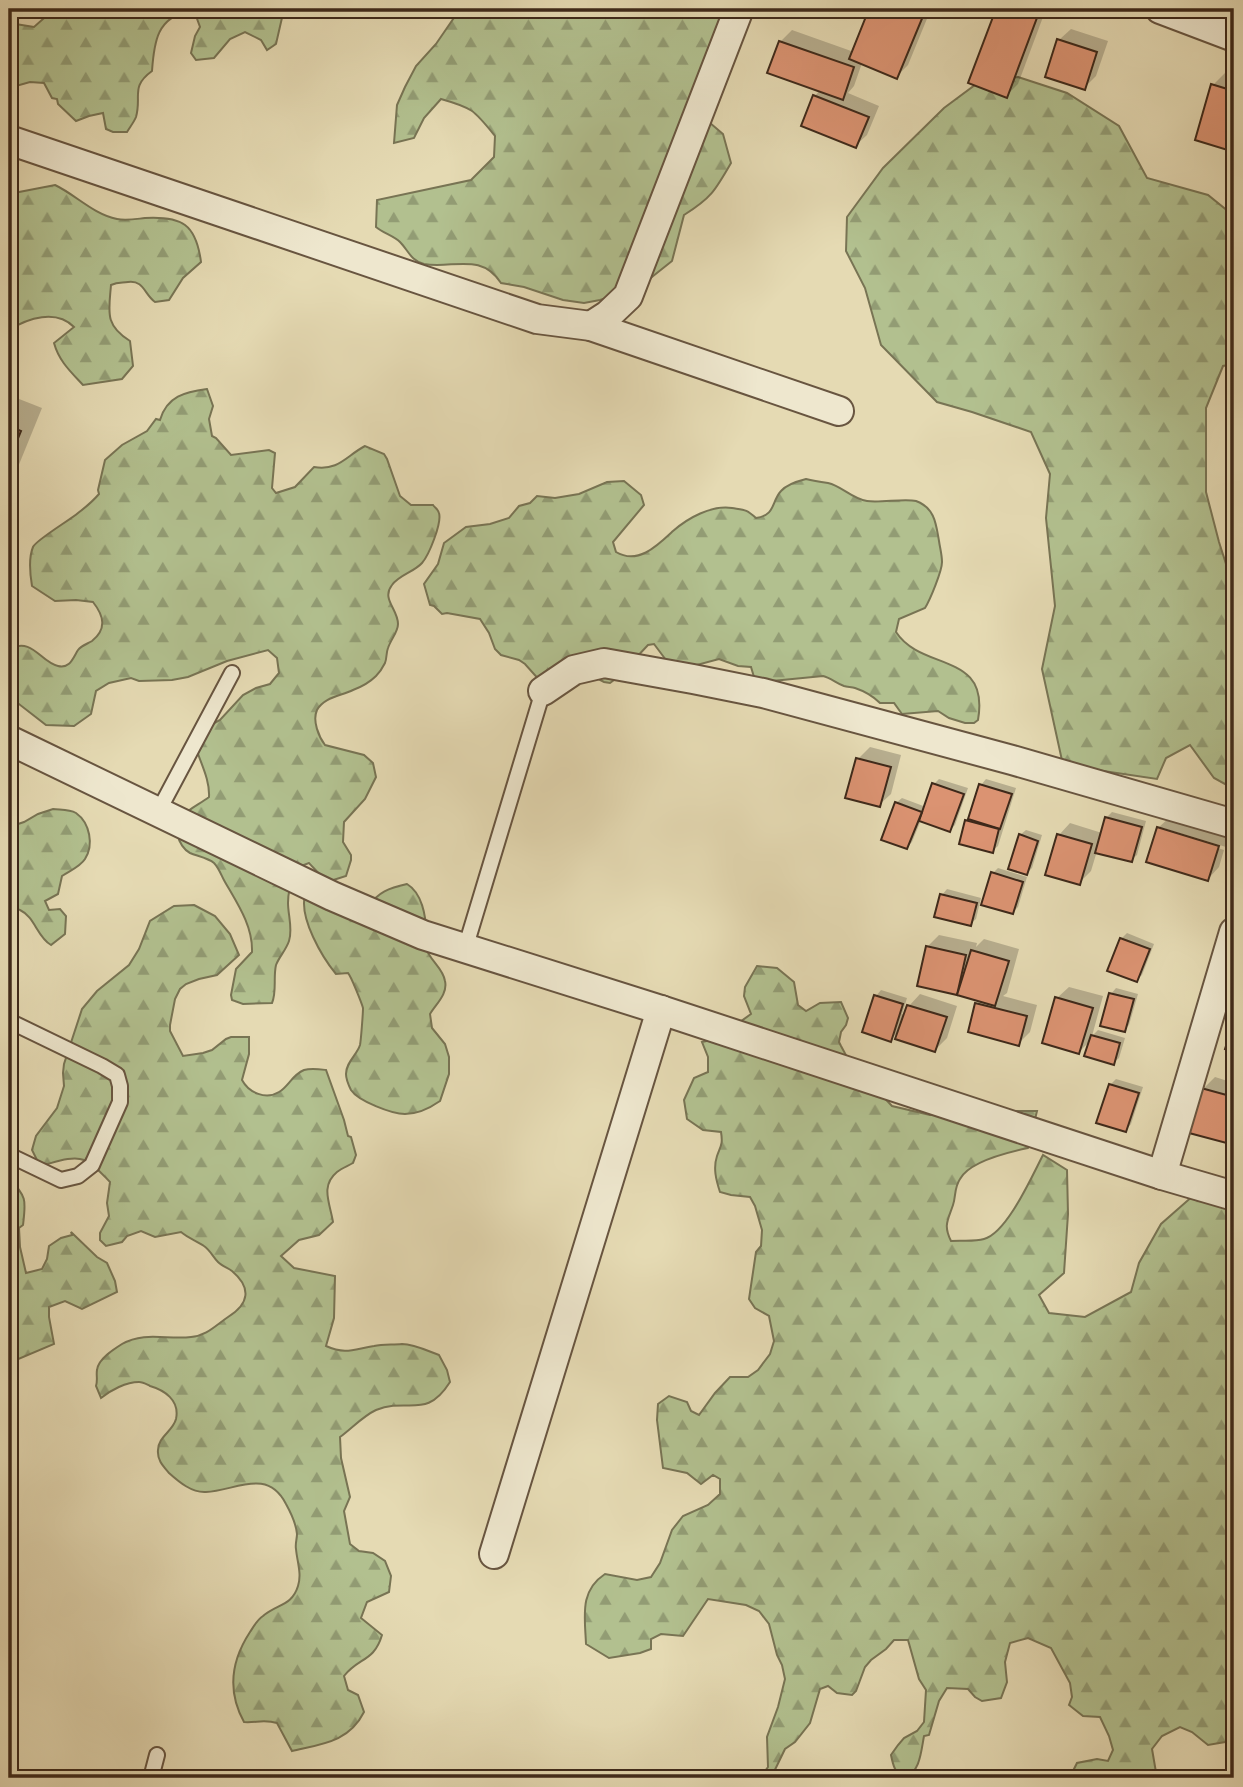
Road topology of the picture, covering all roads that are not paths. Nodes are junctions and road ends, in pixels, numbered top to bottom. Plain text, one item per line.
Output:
1 (739, 9) edge
2 (1160, 9) edge
3 (1234, 37) edge
4 (9, 140) edge
5 (591, 326) junction
6 (839, 411) dead end
7 (232, 673) dead end
8 (543, 691) joint
9 (9, 740) edge
10 (158, 812) junction
11 (1234, 824) edge
12 (1234, 932) edge
13 (465, 948) junction
14 (661, 1010) junction
15 (9, 1021) edge
16 (9, 1155) edge
17 (1163, 1175) junction
18 (1234, 1196) edge
19 (494, 1554) dead end
20 (156, 1755) dead end
21 (151, 1778) edge

1 - 5 street
2 - 3 street
4 - 5 street
5 - 6 street
7 - 10 lane
8 - 11 street
8 - 13 lane
9 - 10 street
10 - 13 street
12 - 17 street
13 - 14 street
14 - 17 street
14 - 19 street
15 - 16 lane
17 - 18 street
20 - 21 lane

